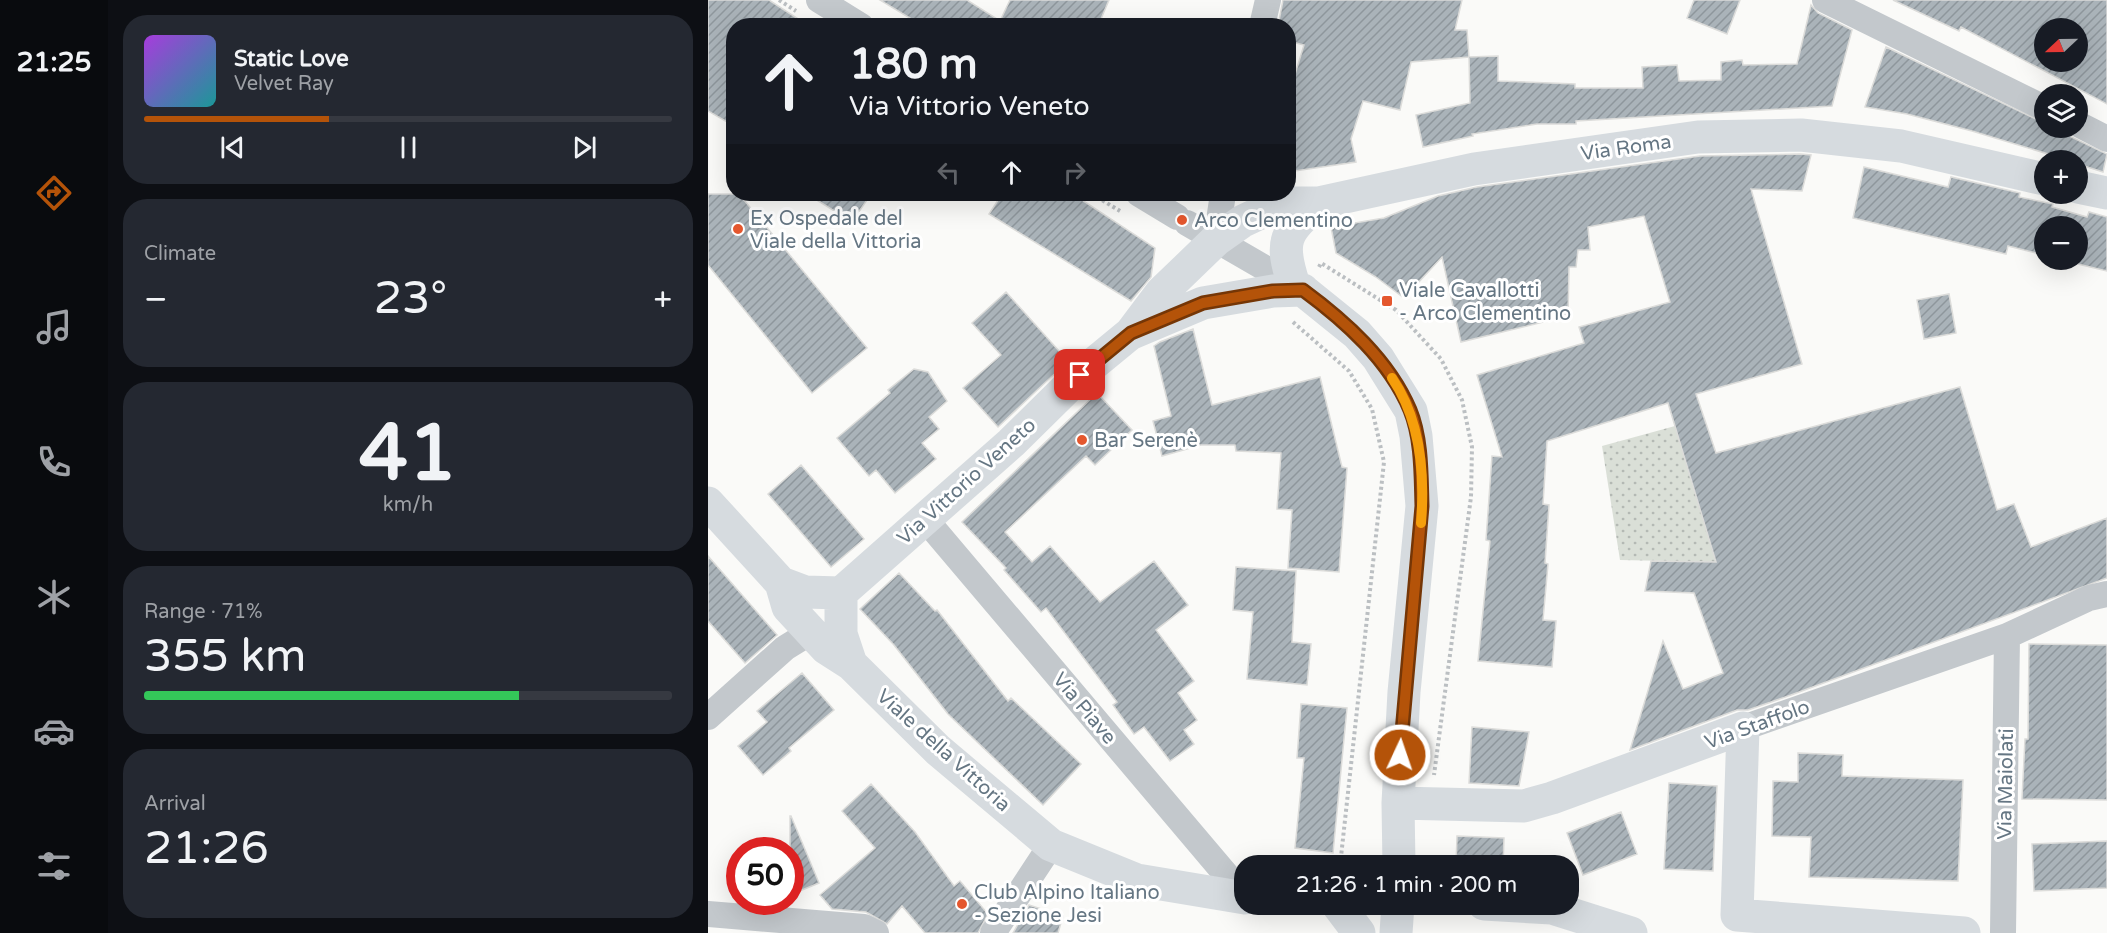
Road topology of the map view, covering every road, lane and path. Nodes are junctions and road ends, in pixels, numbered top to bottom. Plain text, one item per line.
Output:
1 (819, 0) edge
2 (1268, 0) edge
3 (1825, 0) edge
4 (848, 18) edge
5 (1264, 18) edge
6 (2034, 103) edge
7 (2088, 129) edge
8 (2107, 139) edge
9 (2034, 177) edge
10 (2088, 189) edge
11 (2107, 193) edge
12 (1151, 201) edge
13 (1222, 201) edge
14 (1318, 203) junction
15 (1216, 240) junction
16 (1298, 288) junction
17 (1131, 333) junction
18 (708, 503) edge
19 (925, 519) junction
20 (781, 583) junction
21 (841, 593) junction
22 (2107, 594) edge
23 (811, 632) junction
24 (2007, 636) junction
25 (851, 664) junction
26 (708, 717) edge
27 (1743, 728) junction
28 (1398, 810) junction
29 (1051, 845) junction
30 (1384, 855) edge
31 (1399, 855) edge
32 (1234, 885) edge
33 (1234, 896) edge
34 (708, 914) edge
35 (1346, 915) edge
36 (1397, 915) edge
37 (1574, 915) edge
38 (1737, 924) edge
39 (876, 933) edge
40 (993, 933) edge
41 (1359, 933) edge
42 (1396, 933) edge
43 (1631, 933) edge
44 (1964, 933) edge
45 (2003, 933) edge

1 - 4 street
2 - 5 street
3 - 6 street
7 - 8 street
9 - 14 main road, Via Roma
10 - 11 main road
12 - 15 street
13 - 15 street
14 - 15 main road, Via Roma
14 - 16 main road
15 - 16 street
15 - 17 main road, Via Vittorio Veneto
16 - 17 main road
16 - 28 main road
17 - 19 main road, Via Vittorio Veneto
18 - 20 main road, Viale della Vittoria
19 - 21 main road, Via Vittorio Veneto
19 - 32 street, Via Piave
20 - 21 main road
20 - 23 main road, Viale della Vittoria
21 - 25 main road
22 - 24 street, Via Staffolo
23 - 25 main road, Viale della Vittoria
23 - 26 street
24 - 27 street, Via Staffolo
24 - 45 street, Via Maiolati
25 - 29 main road, Viale della Vittoria
27 - 28 main road, Via Staffolo
27 - 38 main road
28 - 30 main road
28 - 31 main road
29 - 33 main road, Viale della Vittoria
29 - 40 street
34 - 39 street
35 - 41 main road
36 - 42 main road
37 - 43 main road
38 - 44 main road

